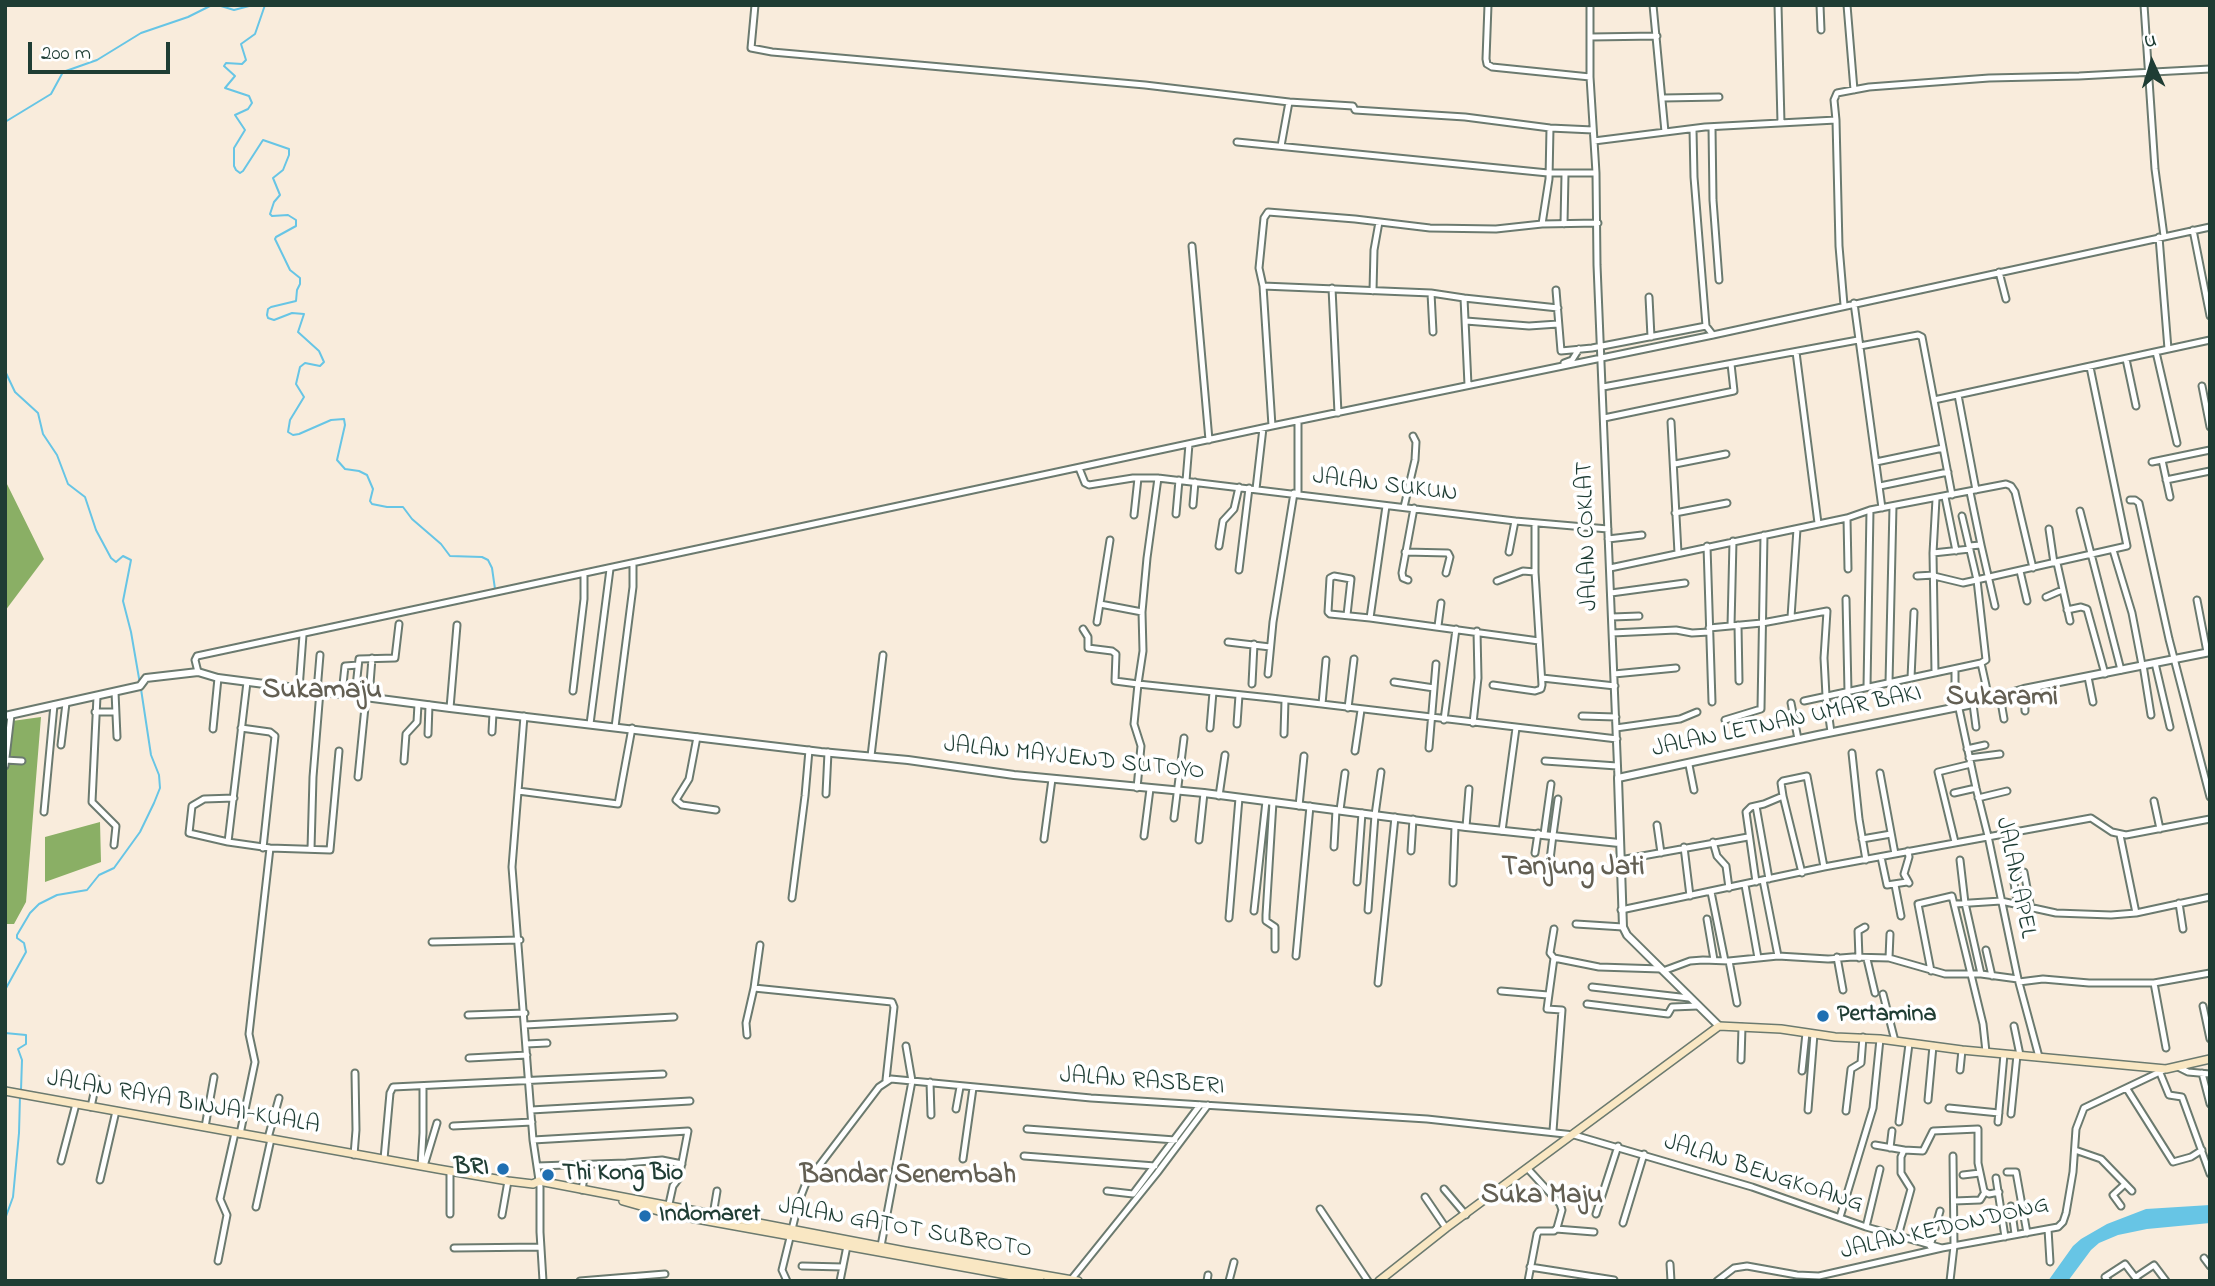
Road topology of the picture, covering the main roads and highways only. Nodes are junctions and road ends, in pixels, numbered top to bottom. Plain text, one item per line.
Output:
1 (2210, 1059) edge
2 (10, 1092) edge
3 (354, 1155) joint
4 (537, 1184) junction
5 (618, 1197) junction
6 (668, 1210) junction
7 (791, 1233) junction
8 (1073, 1280) edge
9 (1040, 1281) edge
10 (1379, 1281) edge

1 - 10 main road
2 - 3 main road, JALAN RAYA BINJAI-KUALA
3 - 4 main road, JALAN GATOT SUBROTO
4 - 5 main road
4 - 5 main road, JALAN GATOT SUBROTO
5 - 6 main road, JALAN GATOT SUBROTO
6 - 7 main road
6 - 7 main road, JALAN GATOT SUBROTO
7 - 8 main road, JALAN GATOT SUBROTO
7 - 9 main road

